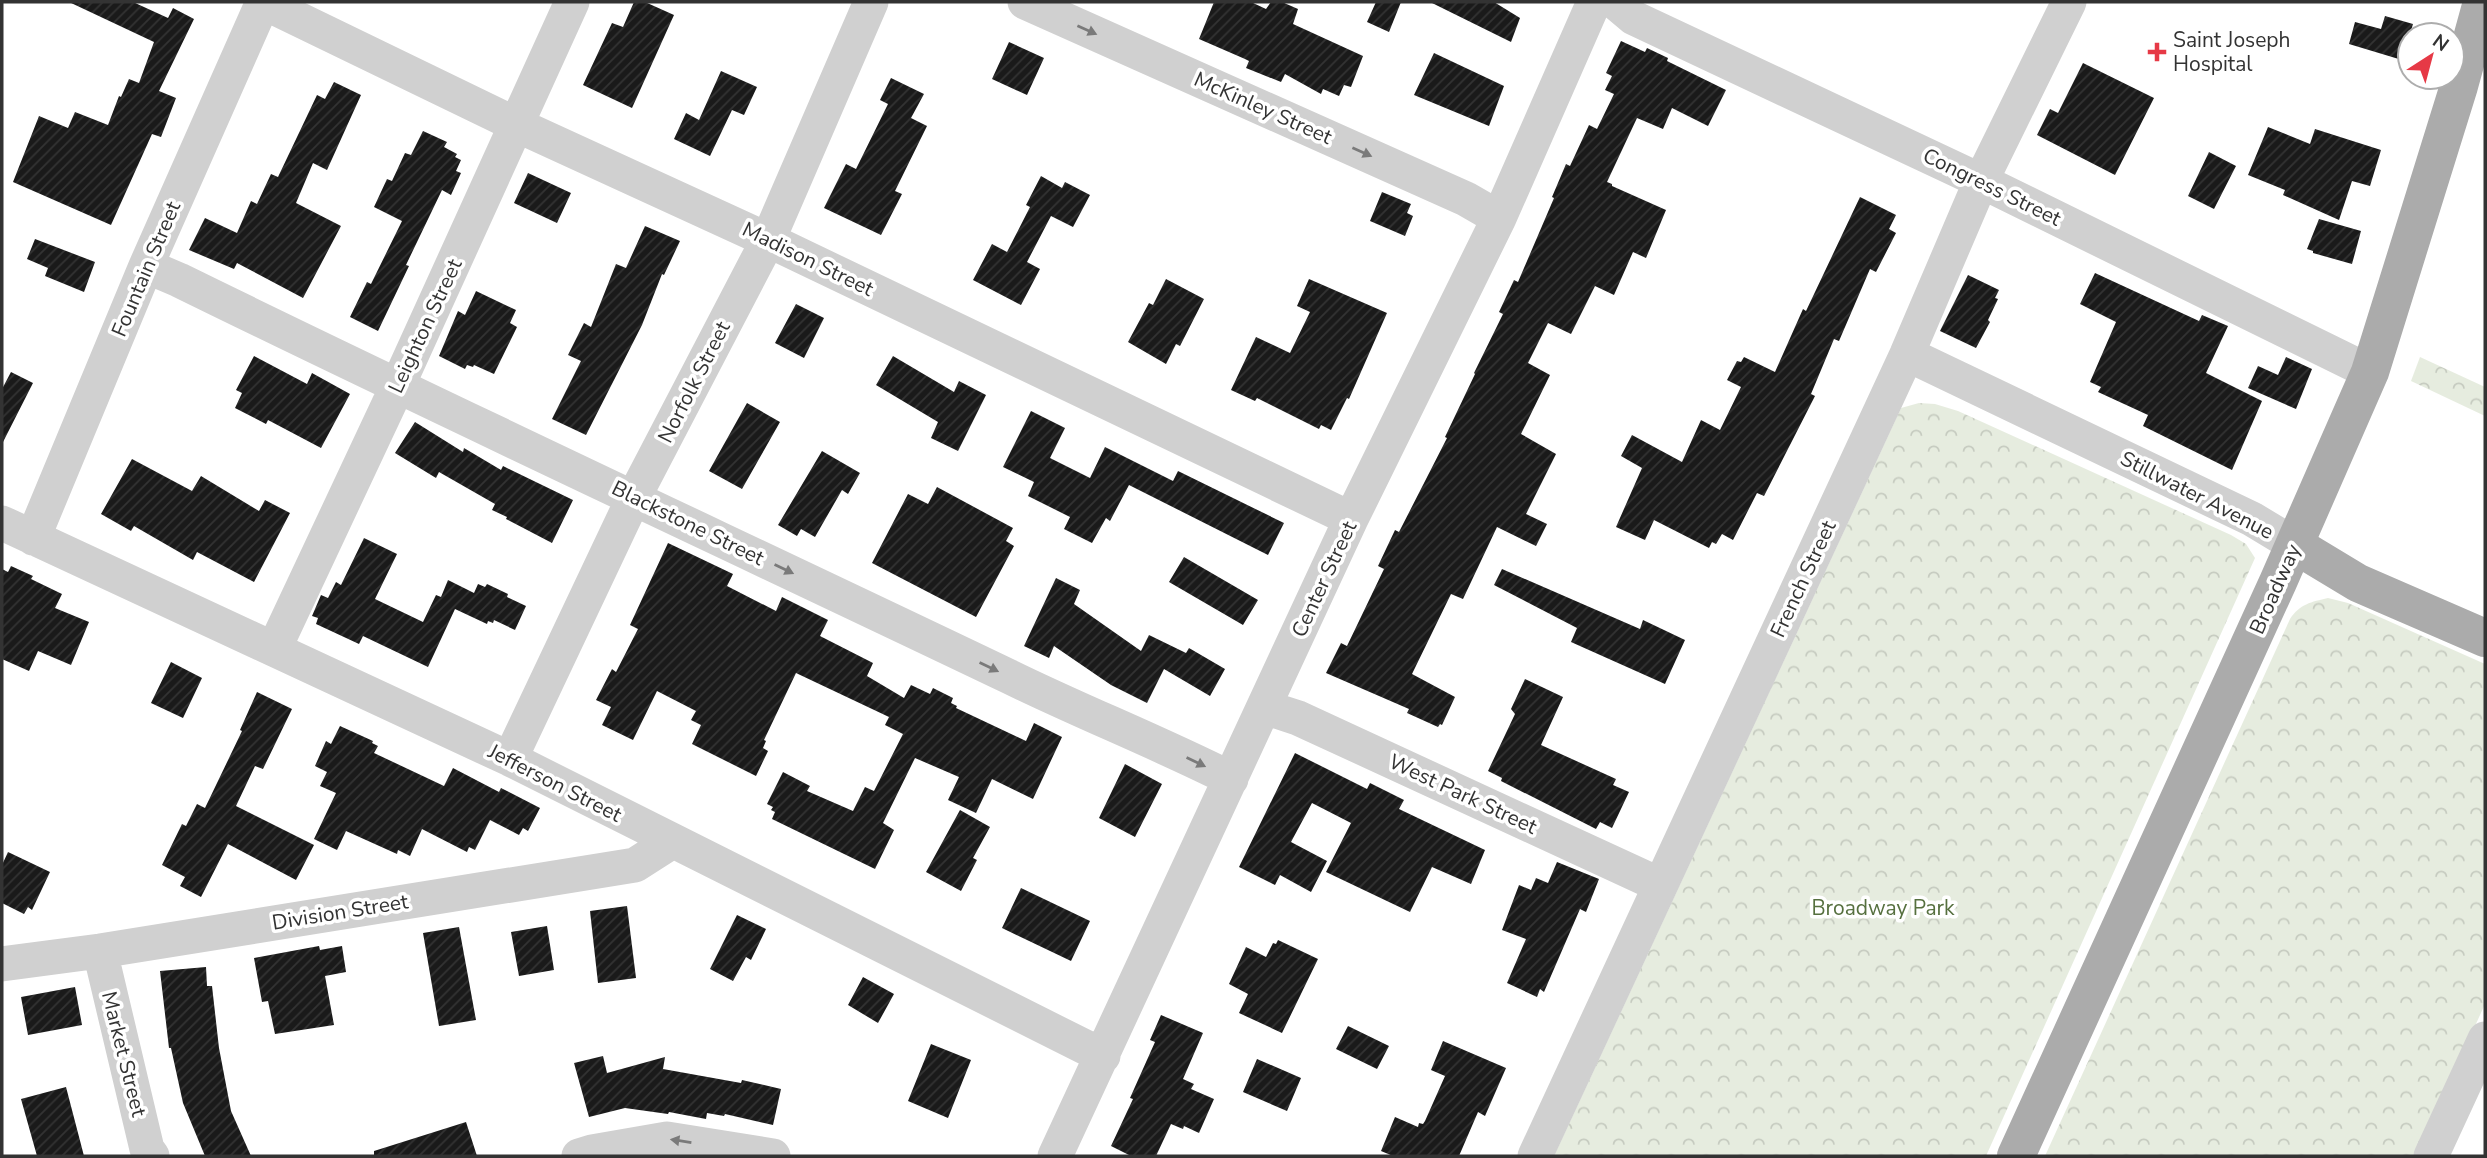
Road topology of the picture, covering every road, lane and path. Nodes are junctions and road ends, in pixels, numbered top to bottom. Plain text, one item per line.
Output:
1 (263, 2) edge
2 (572, 2) edge
3 (871, 2) edge
4 (1025, 2) edge
5 (1594, 2) edge
6 (1615, 2) edge
7 (2069, 2) edge
8 (2482, 2) edge
9 (517, 125) junction
10 (1981, 181) junction
11 (1499, 218) junction
12 (768, 240) junction
13 (146, 266) junction
14 (1908, 354) junction
15 (2370, 372) junction
16 (397, 387) junction
17 (634, 497) junction
18 (1351, 519) junction
19 (2, 523) edge
20 (33, 538) junction
21 (2295, 545) junction
22 (2485, 638) edge
23 (274, 649) junction
24 (1264, 707) junction
25 (510, 759) junction
26 (1231, 779) junction
27 (671, 842) junction
28 (1660, 885) junction
29 (100, 951) junction
30 (2, 964) edge
31 (2485, 1039) edge
32 (1103, 1056) junction
33 (152, 1156) edge
34 (579, 1156) edge
35 (773, 1156) edge
36 (1055, 1156) edge
37 (1535, 1156) edge
38 (2016, 1156) edge
39 (2431, 1156) edge

1 - 9 street, Madison Street
1 - 13 street, Fountain Street
2 - 9 street, Leighton Street
3 - 12 street, Norfolk Street
4 -> 11 street, McKinley Street
5 - 11 street, Center Street
6 - 10 street, Congress Street
7 - 10 street, French Street
8 - 15 main road, Broadway
9 - 12 street, Madison Street
9 - 16 street, Leighton Street
10 - 14 street, French Street
10 - 15 street, Congress Street
11 - 18 street, Center Street
12 - 17 street, Norfolk Street
12 - 18 street, Madison Street
13 - 16 street, Blackstone Street
13 - 20 street, Fountain Street
14 - 21 street, Stillwater Avenue
14 - 28 street, French Street
15 - 21 main road, Broadway
16 - 17 street, Blackstone Street
16 - 23 street, Leighton Street
17 - 25 street, Norfolk Street
17 -> 26 street, Blackstone Street
18 - 24 street, Center Street
19 - 20 street, Jefferson Street
20 - 23 street, Jefferson Street
21 - 22 main road, Stillwater Avenue
21 - 38 main road, Broadway
23 - 25 street, Jefferson Street
24 - 26 street, Center Street
24 - 28 street, West Park Street
25 - 27 street, Jefferson Street
26 - 32 street, Center Street
27 - 29 street, Division Street
27 - 32 street, Jefferson Street
28 - 37 street, French Street
29 - 30 street, Division Street
29 - 33 street, Market Street
31 - 39 street
32 - 36 street, Center Street
35 -> 34 street

